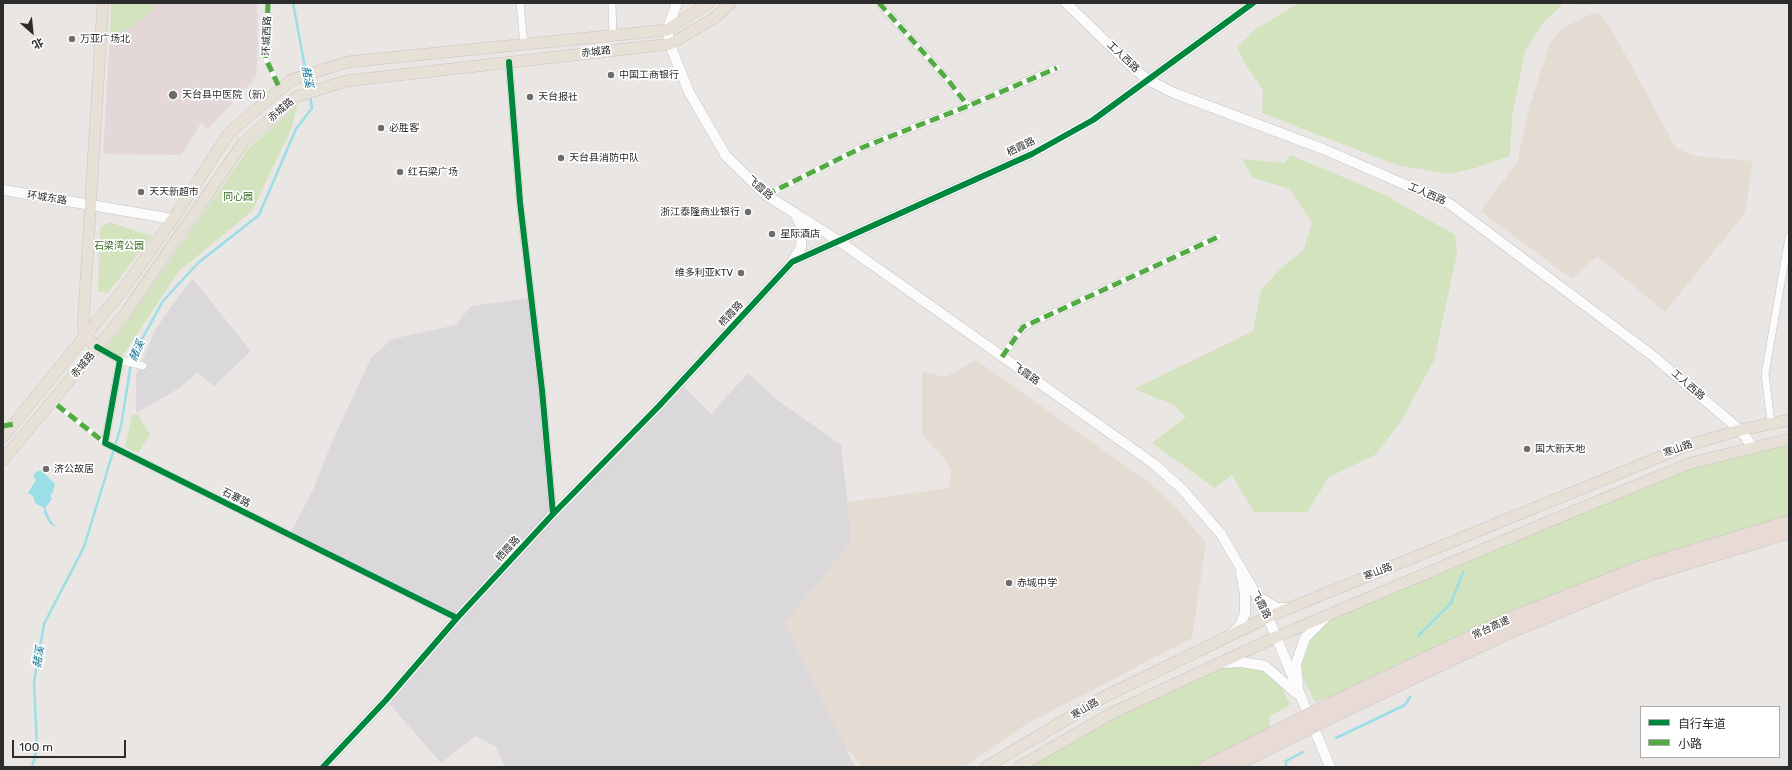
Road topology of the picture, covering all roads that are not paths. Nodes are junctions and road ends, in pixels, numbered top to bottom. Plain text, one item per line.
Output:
1 (103, 3) edge
2 (268, 3) edge
3 (520, 3) edge
4 (612, 3) edge
5 (677, 3) edge
6 (709, 3) edge
7 (731, 3) edge
8 (879, 3) edge
9 (1066, 3) edge
10 (1253, 3) edge
11 (667, 30) junction
12 (613, 36) junction
13 (670, 44) junction
14 (524, 46) junction
15 (453, 52) junction
16 (509, 62) junction
17 (456, 68) junction
18 (1057, 68) dead end
19 (1148, 80) junction
20 (280, 89) junction
21 (968, 106) junction
22 (3, 190) edge
23 (766, 195) junction
24 (91, 205) junction
25 (796, 215) junction
26 (173, 219) junction
27 (1218, 237) dead end
28 (1789, 237) edge
29 (839, 241) junction
30 (792, 262) junction
31 (85, 336) junction
32 (97, 347) junction
33 (1002, 357) junction
34 (120, 360) junction
35 (143, 366) dead end
36 (58, 405) dead end
37 (1789, 420) edge
38 (1771, 423) junction
39 (8, 425) edge
40 (1740, 430) junction
41 (3, 437) edge
42 (1789, 439) edge
43 (105, 443) junction
44 (1753, 446) junction
45 (3, 460) edge
46 (553, 514) junction
47 (1789, 522) edge
48 (1789, 532) edge
49 (1238, 564) junction
50 (1257, 596) junction
51 (1291, 608) junction
52 (1327, 616) junction
53 (458, 618) junction
54 (1268, 618) junction
55 (1229, 636) junction
56 (1276, 637) junction
57 (1219, 663) junction
58 (1299, 695) junction
59 (1333, 710) junction
60 (1273, 739) junction
61 (323, 767) edge
62 (986, 767) edge
63 (1019, 767) edge
64 (1206, 767) edge
65 (1231, 767) edge
66 (1330, 767) edge

1 - 24 main road
2 - 20 street, 环城西路
3 - 14 street
4 - 12 street
5 - 11 main road
6 - 11 main road, 赤城路
7 - 13 main road, 赤城路
8 - 21 street
9 - 19 main road, 工人西路
10 - 19 street, 栖霞路
11 - 12 main road, 赤城路
11 - 13 main road, 飞霞路
12 - 14 main road, 赤城路
13 - 16 main road, 赤城路
13 - 23 main road, 飞霞路
14 - 15 main road, 赤城路
15 - 17 main road
15 - 20 main road, 赤城路
16 - 17 main road, 赤城路
16 - 46 street
17 - 32 main road, 赤城路
18 - 21 street
19 - 29 street, 栖霞路
19 - 40 main road, 工人西路
20 - 26 main road, 赤城路
21 - 23 street
22 - 24 main road, 环城东路
23 - 25 main road, 飞霞路
24 - 26 main road, 环城东路
24 - 31 main road
25 - 29 main road, 飞霞路
25 - 30 main road
26 - 31 main road, 赤城路
27 - 33 street
28 - 38 street
29 - 30 street, 栖霞路
29 - 33 main road, 飞霞路
30 - 46 street, 栖霞路
31 - 32 main road
31 - 39 main road, 赤城路
32 - 34 street
32 - 45 main road, 赤城路
33 - 49 main road, 飞霞路
34 - 35 street
34 - 43 street
36 - 43 street
37 - 38 main road, 寒山路
38 - 40 main road, 寒山路
39 - 41 main road, 赤城路
40 - 44 main road, 工人西路
40 - 51 main road, 寒山路
42 - 44 main road, 寒山路
43 - 53 street, 石寨路
44 - 52 main road, 寒山路
46 - 53 street, 栖霞路
47 - 59 highway, 常台高速
48 - 59 highway, 常台高速
49 - 50 main road, 飞霞路
49 - 55 main road
50 - 51 main road
50 - 54 main road, 飞霞路
51 - 54 main road, 寒山路
52 - 56 main road, 寒山路
52 - 58 main road
53 - 61 street, 栖霞路
54 - 55 main road, 寒山路
54 - 56 main road, 飞霞路
55 - 62 main road, 寒山路
56 - 57 main road, 寒山路
56 - 58 main road, 飞霞路
57 - 58 main road
57 - 63 main road, 寒山路
58 - 66 main road, 飞霞路
59 - 60 highway, 常台高速, bridge
60 - 64 highway, 常台高速
60 - 65 highway, 常台高速

